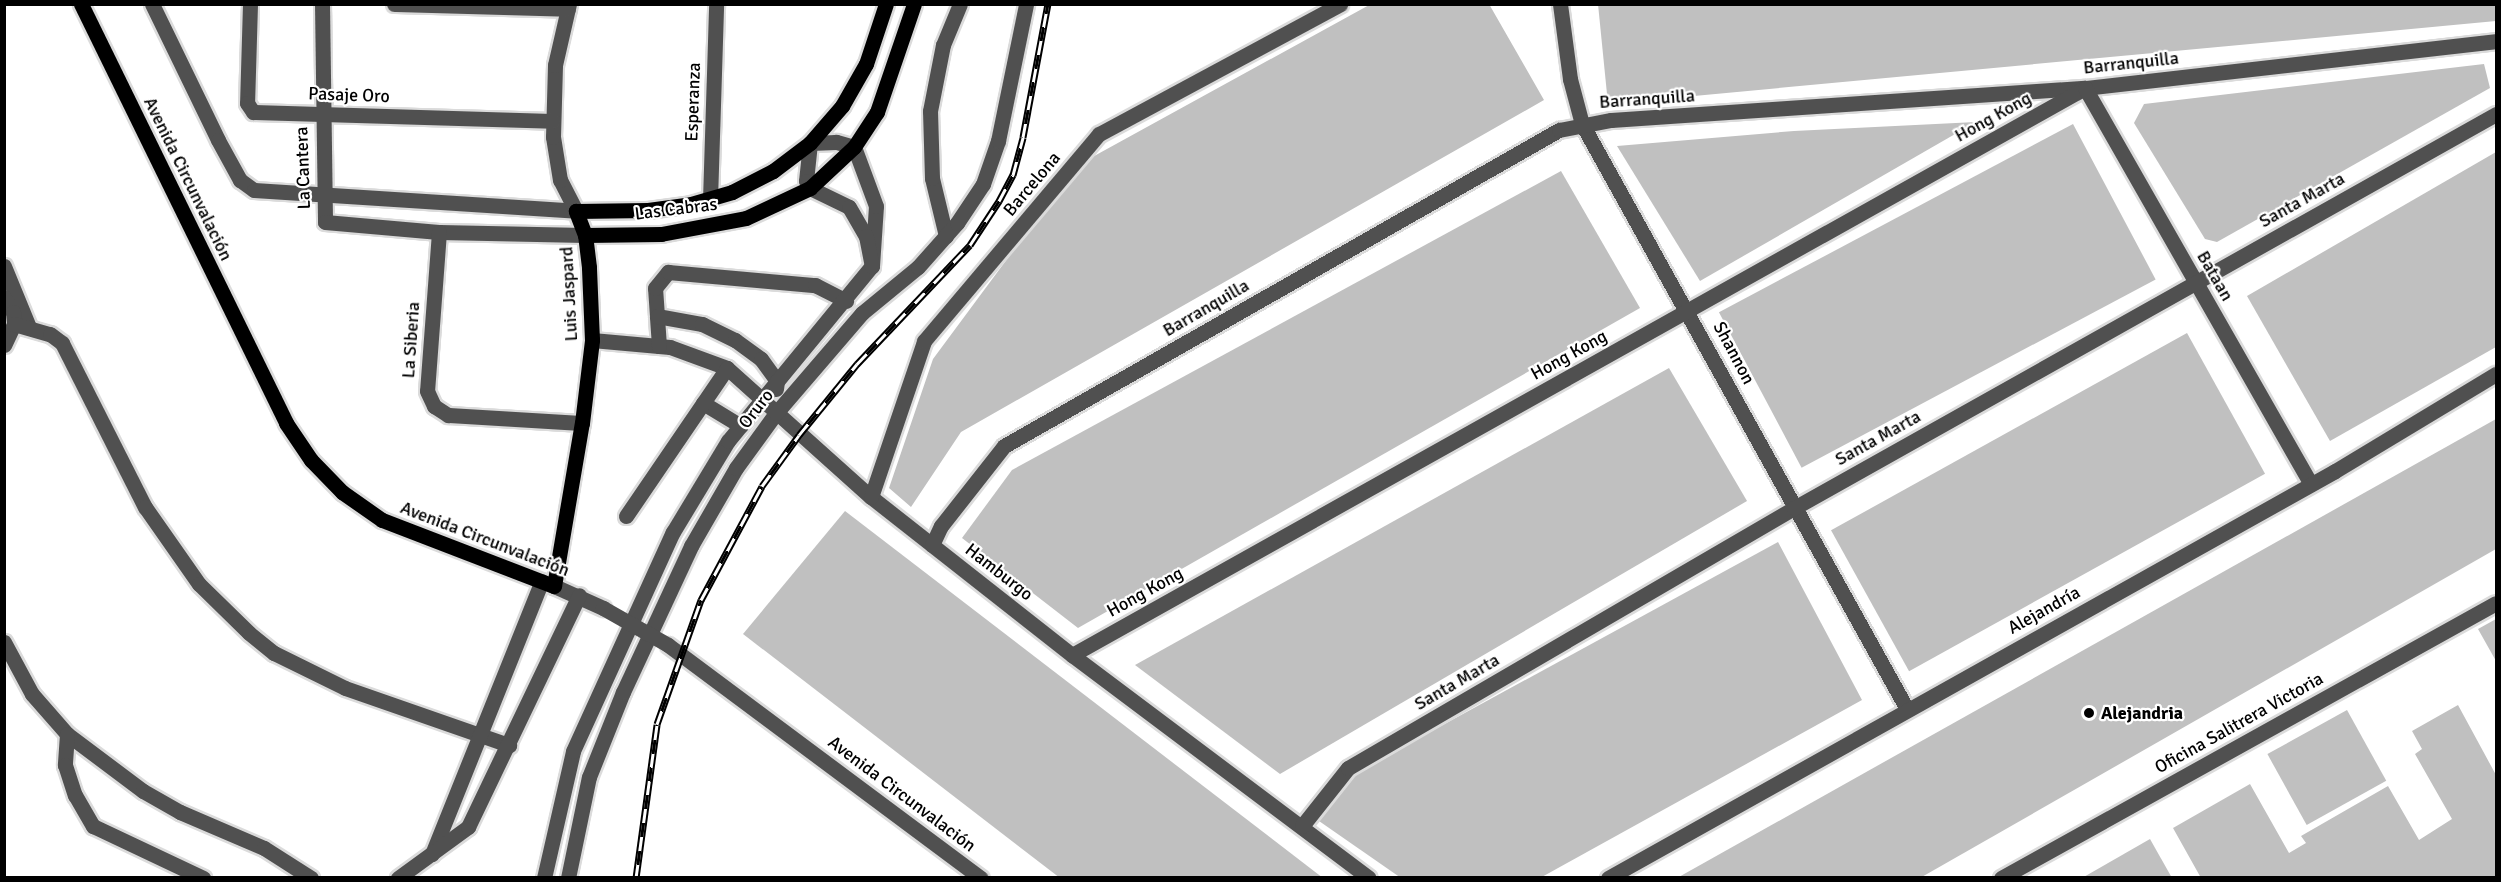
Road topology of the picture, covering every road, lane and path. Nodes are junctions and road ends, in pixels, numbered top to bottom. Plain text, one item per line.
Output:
1 (81, 4) edge
2 (152, 4) edge
3 (250, 4) edge
4 (322, 4) edge
5 (394, 4) edge
6 (716, 4) edge
7 (886, 4) edge
8 (914, 4) edge
9 (960, 4) edge
10 (1026, 4) edge
11 (1340, 4) edge
12 (1560, 4) edge
13 (568, 7) edge
14 (2496, 41) edge
15 (2085, 88) junction
16 (321, 113) junction
17 (2496, 114) edge
18 (553, 121) junction
19 (1582, 124) junction
20 (810, 143) junction
21 (854, 147) junction
22 (810, 188) junction
23 (325, 195) junction
24 (710, 200) junction
25 (576, 211) junction
26 (325, 222) joint
27 (439, 232) junction
28 (585, 235) junction
29 (946, 236) junction
30 (4, 266) edge
31 (872, 266) junction
32 (2196, 282) junction
33 (4, 297) edge
34 (846, 301) junction
35 (1689, 311) junction
36 (657, 316) junction
37 (14, 324) junction
38 (29, 327) junction
39 (592, 340) junction
40 (4, 345) edge
41 (659, 346) junction
42 (728, 368) junction
43 (2496, 374) edge
44 (777, 381) junction
45 (763, 397) junction
46 (703, 403) junction
47 (776, 413) junction
48 (582, 423) junction
49 (741, 426) junction
50 (2311, 484) junction
51 (871, 497) junction
52 (1794, 508) junction
53 (626, 516) dead end
54 (932, 545) junction
55 (548, 584) junction
56 (579, 595) junction
57 (2496, 603) edge
58 (4, 642) edge
59 (1072, 655) junction
60 (1907, 709) junction
61 (67, 734) junction
62 (479, 735) junction
63 (509, 745) junction
64 (1302, 826) junction
65 (432, 855) junction
66 (203, 878) edge
67 (311, 878) edge
68 (398, 878) edge
69 (544, 878) edge
70 (568, 878) edge
71 (981, 878) edge
72 (1369, 878) edge
73 (1608, 878) edge
74 (2001, 878) edge

1 - 55 main road, Avenida Circunvalación
2 - 23 street, Las Cabras
3 - 16 street, Pasaje Oro
4 - 16 street, La Cantera
5 - 13 street
6 - 24 street, Esperanza
7 - 20 main road, Las Cabras
8 - 21 main road, Las Cabras
9 - 29 street
10 - 29 street, Oruro
11 - 51 street, Barcelona
12 - 19 street, Shannon
13 - 18 street, Luis Jaspard
14 - 15 street, Barranquilla
15 - 19 street, Barranquilla
15 - 32 street, Bataan
15 - 35 street, Hong Kong
16 - 18 street, Pasaje Oro
16 - 23 street, La Cantera
17 - 32 street, Santa Marta
18 - 25 street, Luis Jaspard
19 - 35 street, Shannon
19 - 54 street, Barranquilla
20 - 21 street
20 - 22 street
20 - 24 main road, Las Cabras
21 - 22 main road, Las Cabras
21 - 31 street
22 - 28 main road, Las Cabras
22 - 31 street
23 - 25 street, Las Cabras
23 - 26 street, La Cantera
24 - 25 main road, Las Cabras
25 - 28 main road, Luis Jaspard
26 - 27 street, Las Cabras
27 - 28 street, Las Cabras
27 - 48 street, La Siberia
28 - 39 main road, Luis Jaspard
29 - 47 street, Oruro
30 - 38 street
31 - 34 street, Oruro
32 - 50 street, Bataan
32 - 52 street, Santa Marta
33 - 37 street
34 - 36 street
34 - 44 street, Oruro
35 - 52 street, Shannon
35 - 59 street, Hong Kong
36 - 41 street
36 - 44 street
37 - 38 street
37 - 40 street
38 - 62 street
39 - 41 street, Hamburgo
39 - 48 main road, Luis Jaspard
41 - 42 street, Hamburgo
42 - 45 street, Hamburgo
42 - 46 street
43 - 50 street, Alejandría
44 - 45 street, Oruro
44 - 47 street
45 - 47 street, Hamburgo
45 - 49 street, Oruro
46 - 49 street
46 - 53 street
47 - 51 street, Hamburgo
47 - 70 street, Oruro
48 - 55 main road, Luis Jaspard
49 - 69 street, Oruro
50 - 60 street, Alejandría
51 - 54 street, Hamburgo
52 - 60 street, Shannon
52 - 64 street, Santa Marta
54 - 59 street, Hamburgo
55 - 56 street, Avenida Circunvalación
55 - 62 street
56 - 63 street
56 - 71 street, Avenida Circunvalación, bridge
57 - 74 street, Oficina Salitrera Victoria
58 - 61 street
59 - 64 street, Hamburgo
60 - 73 street, Alejandría
61 - 66 street
61 - 67 street
62 - 63 street
62 - 65 street
63 - 65 street
64 - 72 street, Hamburgo
65 - 68 street

